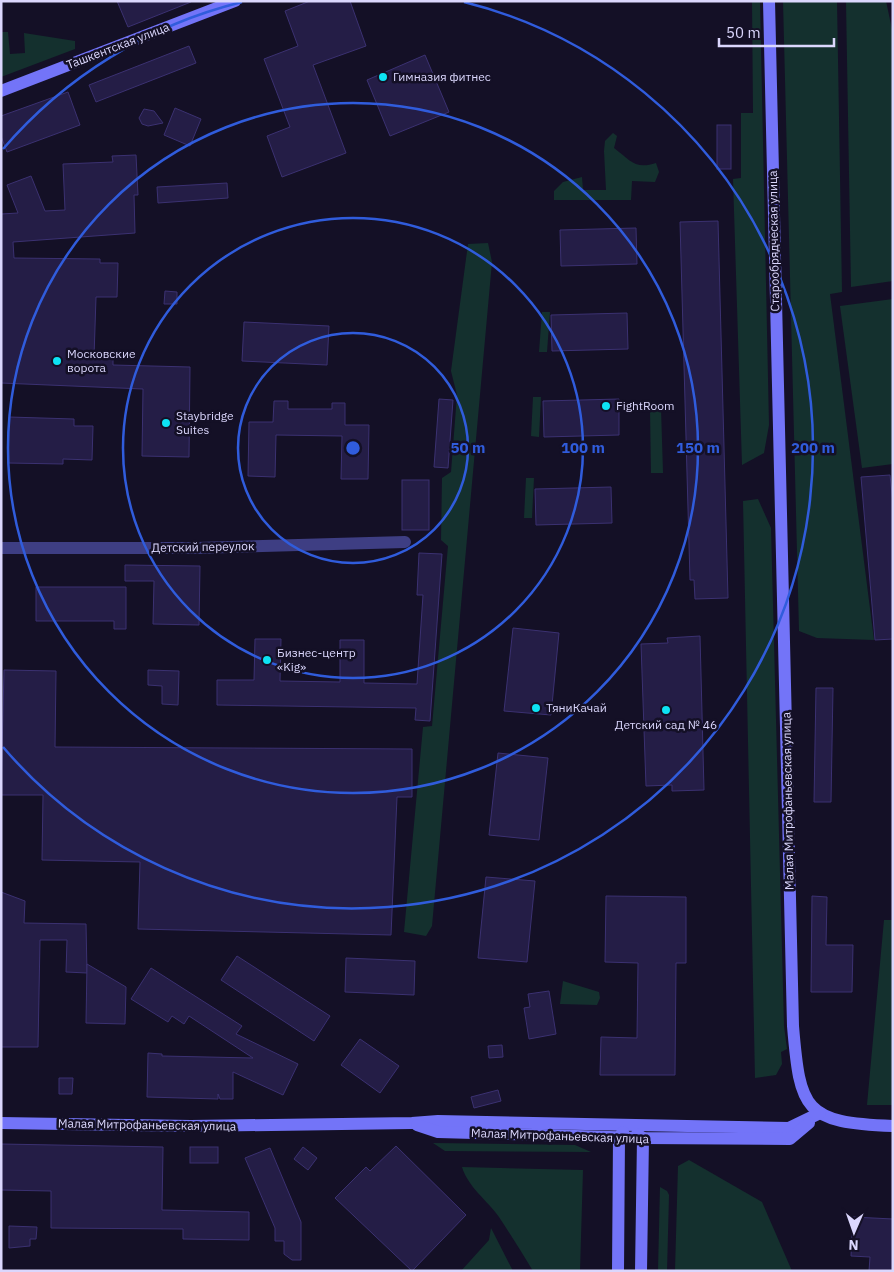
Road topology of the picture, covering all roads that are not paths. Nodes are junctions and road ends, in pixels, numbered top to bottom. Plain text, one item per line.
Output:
1 (235, 1) edge
2 (769, 1) edge
3 (1, 91) edge
4 (779, 482) joint
5 (405, 542) dead end
6 (1, 548) edge
7 (820, 1114) junction
8 (1, 1123) edge
9 (412, 1123) junction
10 (628, 1125) junction
11 (893, 1126) edge
12 (619, 1137) junction
13 (643, 1138) junction
14 (618, 1271) edge
15 (641, 1271) edge

1 - 3 street, Ташкентская улица
2 - 4 street, Старообрядческая улица
4 - 7 street, Малая Митрофаньевская улица
5 - 6 street, Детский переулок
7 - 10 street, Малая Митрофаньевская улица
7 - 11 street
7 - 13 street, Малая Митрофаньевская улица
8 - 9 street, Малая Митрофаньевская улица
9 - 10 street, Малая Митрофаньевская улица
9 - 12 street, Малая Митрофаньевская улица
10 - 12 street
10 - 13 street
12 - 13 street, Малая Митрофаньевская улица
12 - 14 street
13 - 15 street

